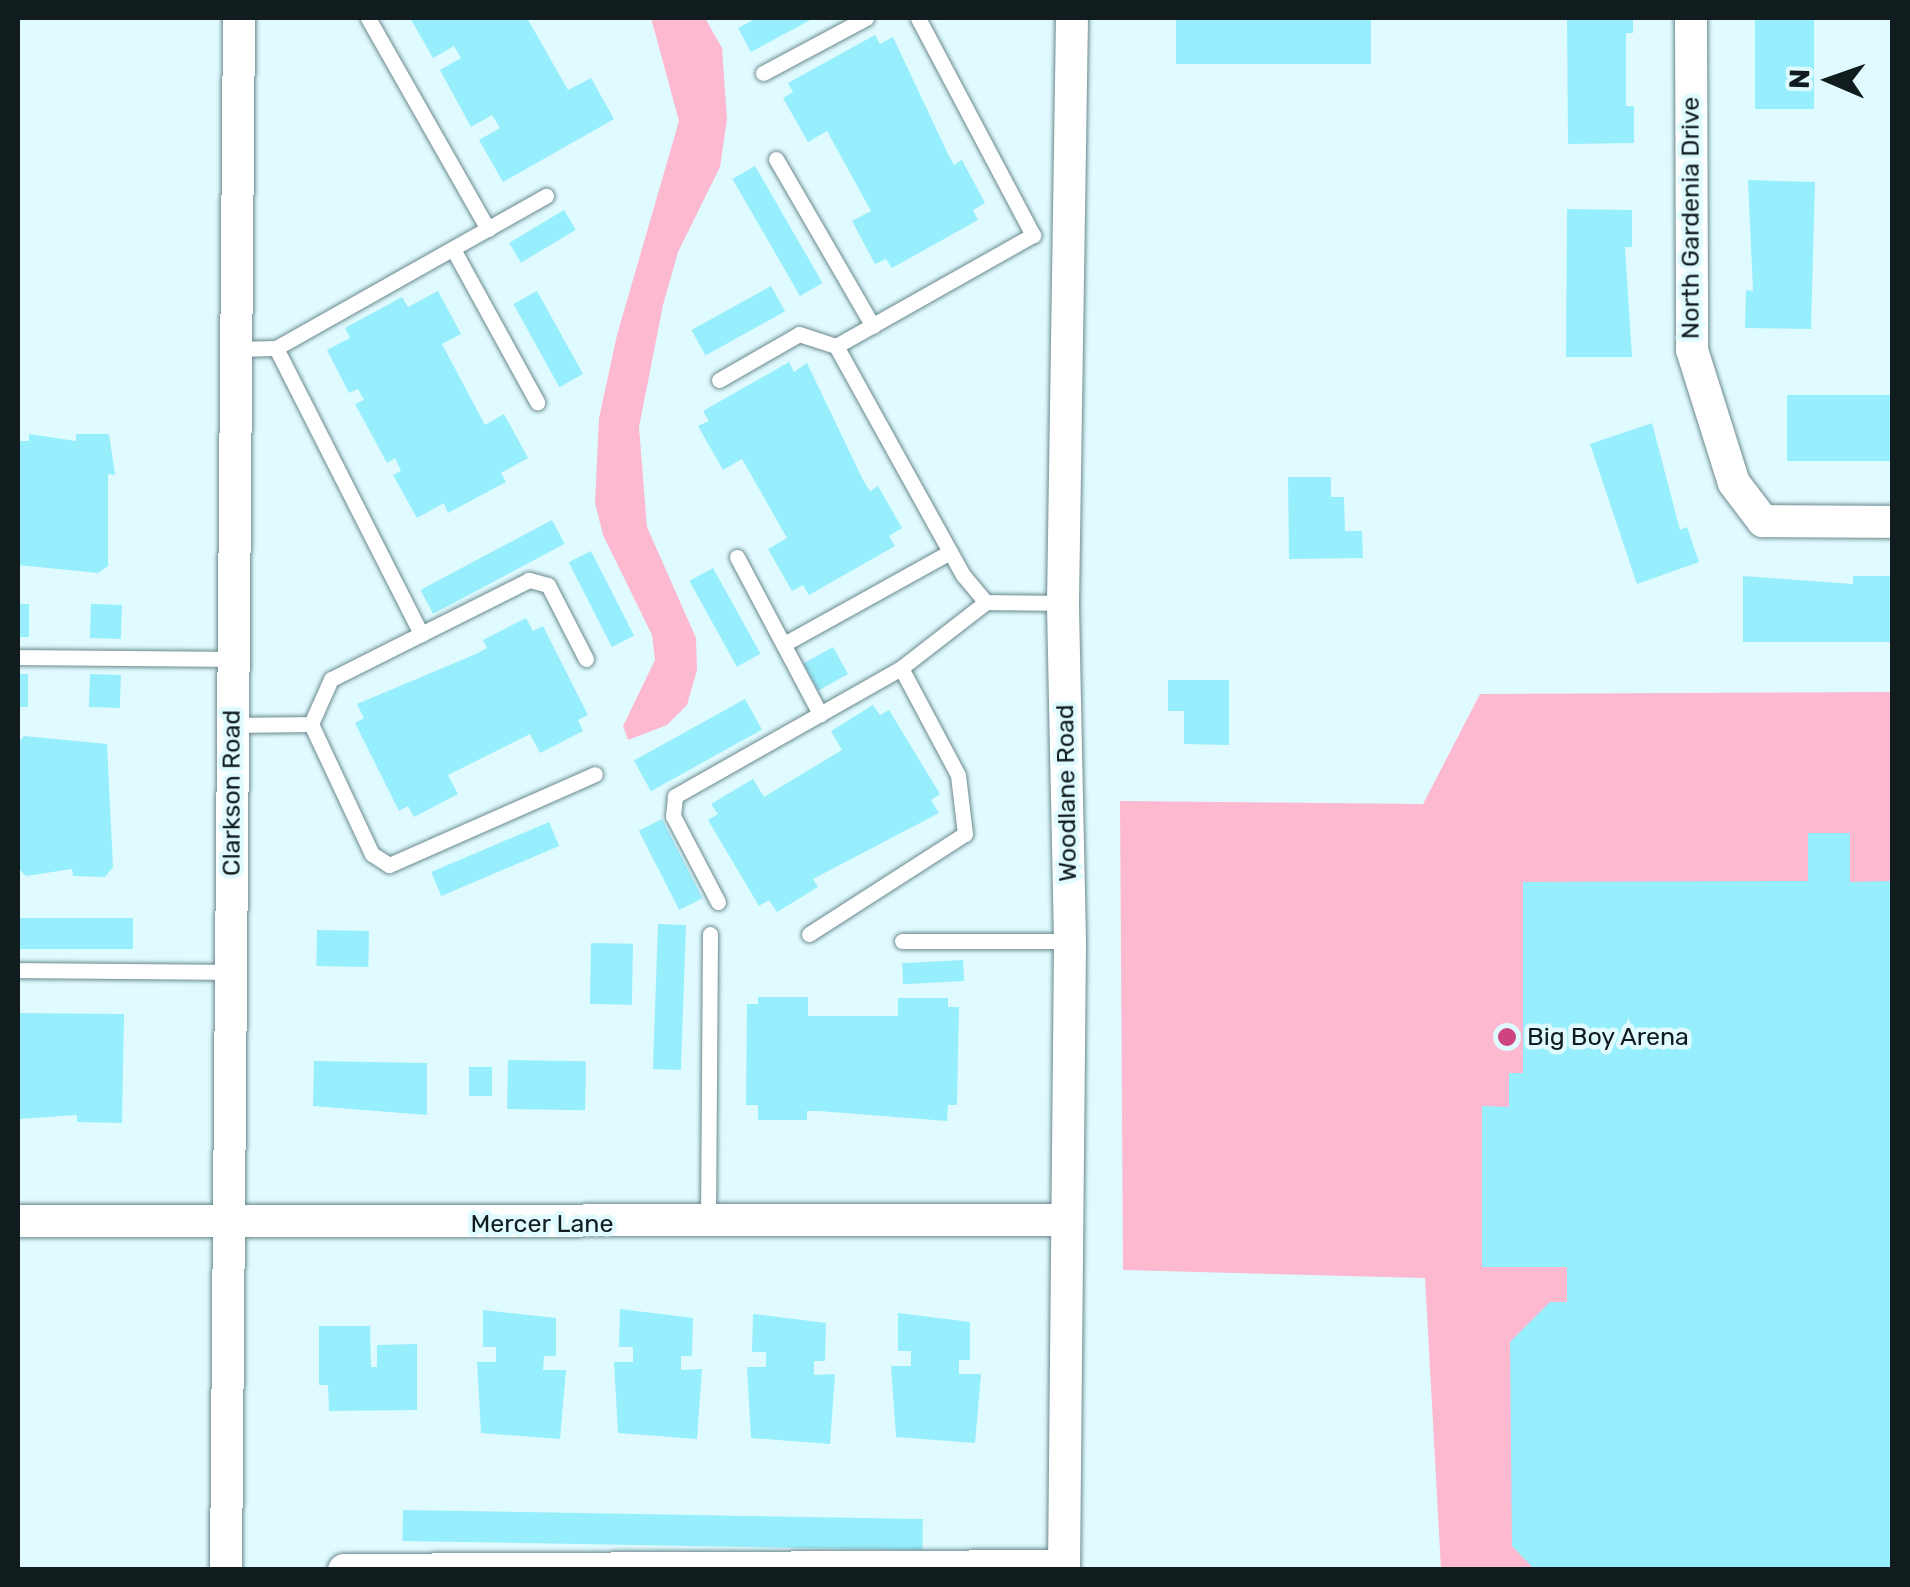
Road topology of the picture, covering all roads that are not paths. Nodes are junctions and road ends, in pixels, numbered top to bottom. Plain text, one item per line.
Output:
1 (239, 18) edge
2 (368, 18) edge
3 (866, 18) edge
4 (918, 18) edge
5 (1072, 18) edge
6 (1690, 18) edge
7 (763, 74) dead end
8 (776, 159) dead end
9 (546, 196) dead end
10 (488, 229) junction
11 (1033, 236) junction
12 (1069, 237) junction
13 (453, 249) junction
14 (873, 326) junction
15 (836, 346) junction
16 (236, 348) junction
17 (276, 348) junction
18 (719, 380) dead end
19 (538, 402) dead end
20 (1892, 522) edge
21 (950, 552) junction
22 (737, 557) dead end
23 (986, 602) junction
24 (1063, 602) junction
25 (421, 634) junction
26 (784, 644) junction
27 (18, 657) edge
28 (233, 659) junction
29 (586, 659) dead end
30 (901, 668) junction
31 (820, 714) junction
32 (233, 724) junction
33 (312, 724) junction
34 (595, 774) dead end
35 (718, 902) dead end
36 (710, 934) dead end
37 (808, 934) dead end
38 (902, 941) dead end
39 (1070, 941) junction
40 (18, 970) edge
41 (231, 972) junction
42 (1067, 1220) junction
43 (18, 1221) edge
44 (229, 1223) junction
45 (708, 1225) junction
46 (1064, 1568) edge
47 (226, 1570) edge
48 (344, 1570) edge

1 - 16 street, Clarkson Road
2 - 10 lane
3 - 7 lane
4 - 11 lane
5 - 12 street, Woodlane Road
6 - 20 street, North Gardenia Drive
8 - 14 lane
9 - 10 lane
10 - 13 lane
11 - 12 lane
11 - 14 lane
12 - 24 street, Woodlane Road
13 - 17 lane
13 - 19 lane
14 - 15 lane
15 - 18 lane
15 - 21 lane
16 - 17 lane
16 - 28 street, Clarkson Road
17 - 25 lane
21 - 23 lane
21 - 26 lane
22 - 26 lane
23 - 24 lane
23 - 30 lane
24 - 39 street, Woodlane Road
25 - 29 lane
25 - 33 lane
26 - 31 lane
27 - 28 lane
28 - 32 street, Clarkson Road
30 - 31 lane
30 - 37 lane
31 - 35 lane
32 - 33 lane
32 - 41 street, Clarkson Road
33 - 34 lane
36 - 45 lane
38 - 39 lane
39 - 42 street, Woodlane Road
40 - 41 lane
41 - 44 street, Clarkson Road
42 - 45 street, Mercer Lane
42 - 46 street, Woodlane Road
43 - 44 street, Mercer Lane
44 - 45 street, Mercer Lane
44 - 47 street, Clarkson Road
46 - 48 street

